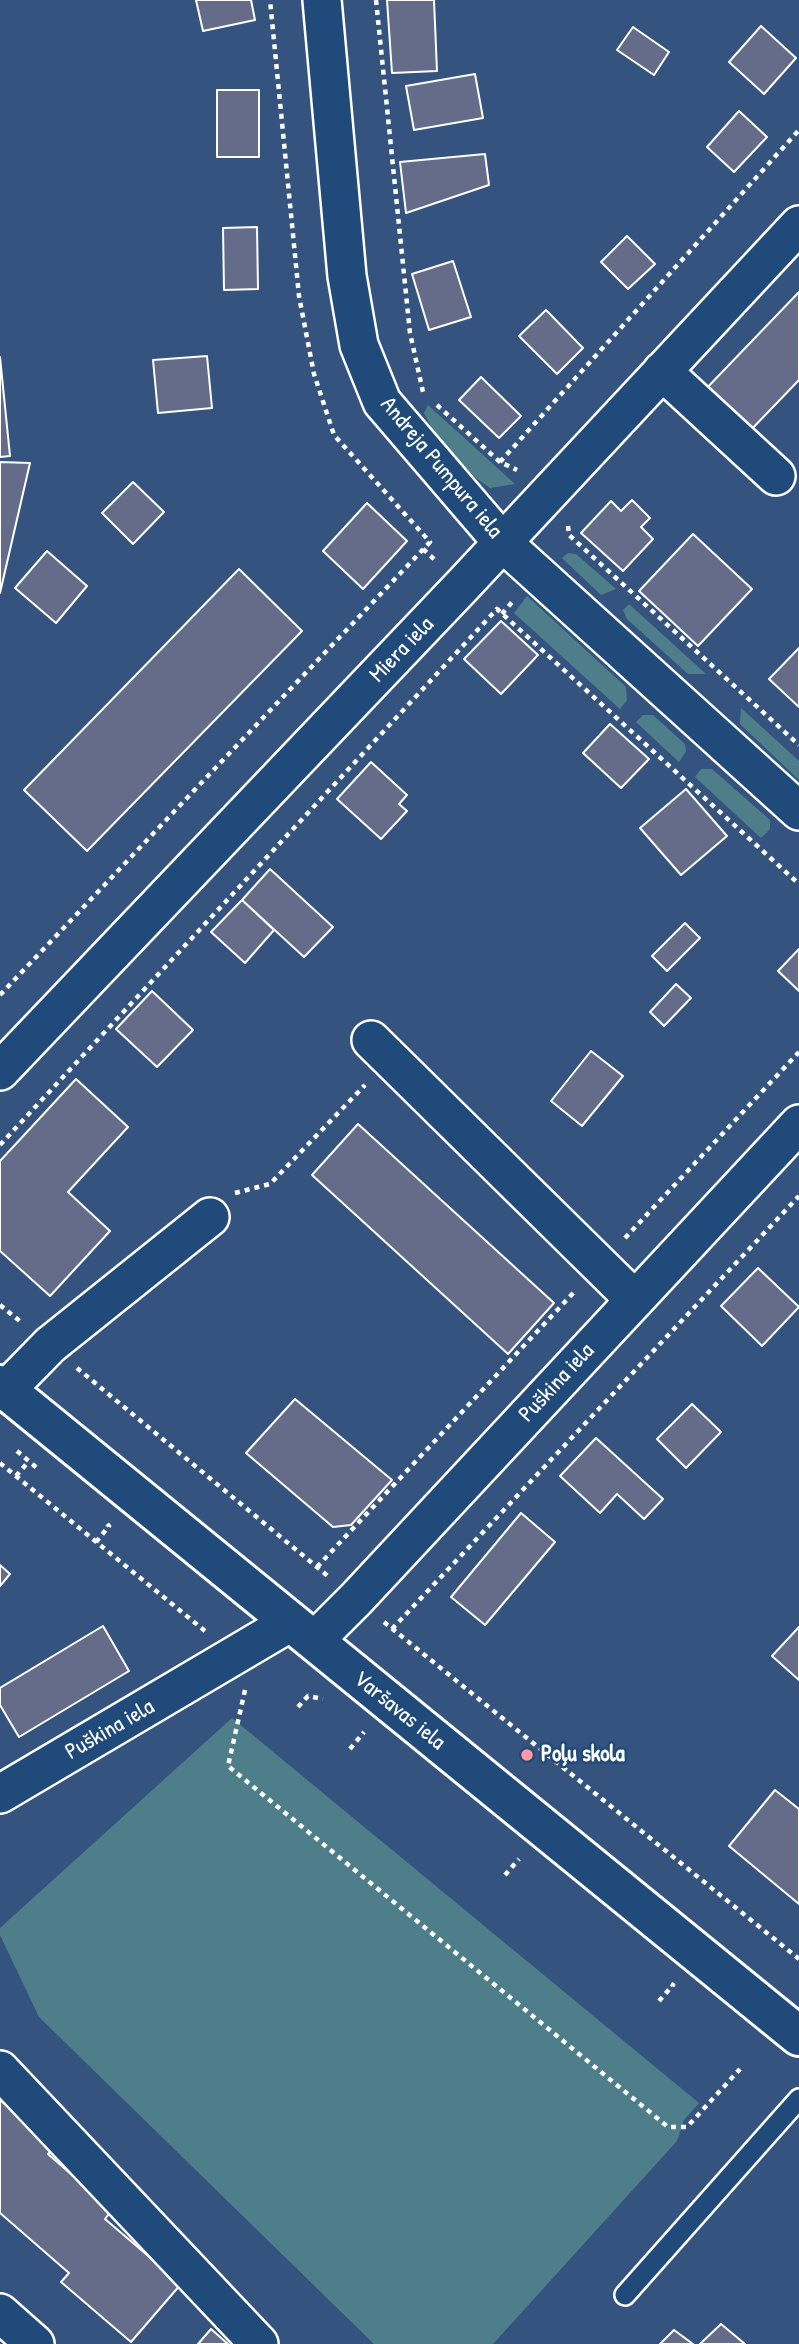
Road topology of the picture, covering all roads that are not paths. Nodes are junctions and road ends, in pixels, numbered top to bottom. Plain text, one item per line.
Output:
1 (322, 0) edge
2 (799, 225) edge
3 (662, 371) junction
4 (776, 476) dead end
5 (502, 542) junction
6 (799, 811) edge
7 (371, 1040) dead end
8 (0, 1071) edge
9 (799, 1124) edge
10 (209, 1217) road end
11 (635, 1300) junction
12 (3, 1387) edge
13 (302, 1632) junction
14 (0, 1794) edge
15 (799, 2036) edge
16 (0, 2070) edge
17 (799, 2099) edge
18 (625, 2295) dead end
19 (0, 2313) edge
20 (35, 2344) edge
21 (259, 2344) edge

1 - 5 street, Andreja Pumpura iela
2 - 3 street, Miera iela
3 - 4 street
3 - 5 street, Miera iela
5 - 6 street, Andreja Pumpura iela
5 - 8 street, Miera iela
7 - 11 street
9 - 11 street, Puškina iela
10 - 12 street
11 - 13 street, Puškina iela
12 - 13 street, Varšavas iela
13 - 14 street, Puškina iela
13 - 15 street, Varšavas iela
16 - 21 street
17 - 18 lane
19 - 20 street

